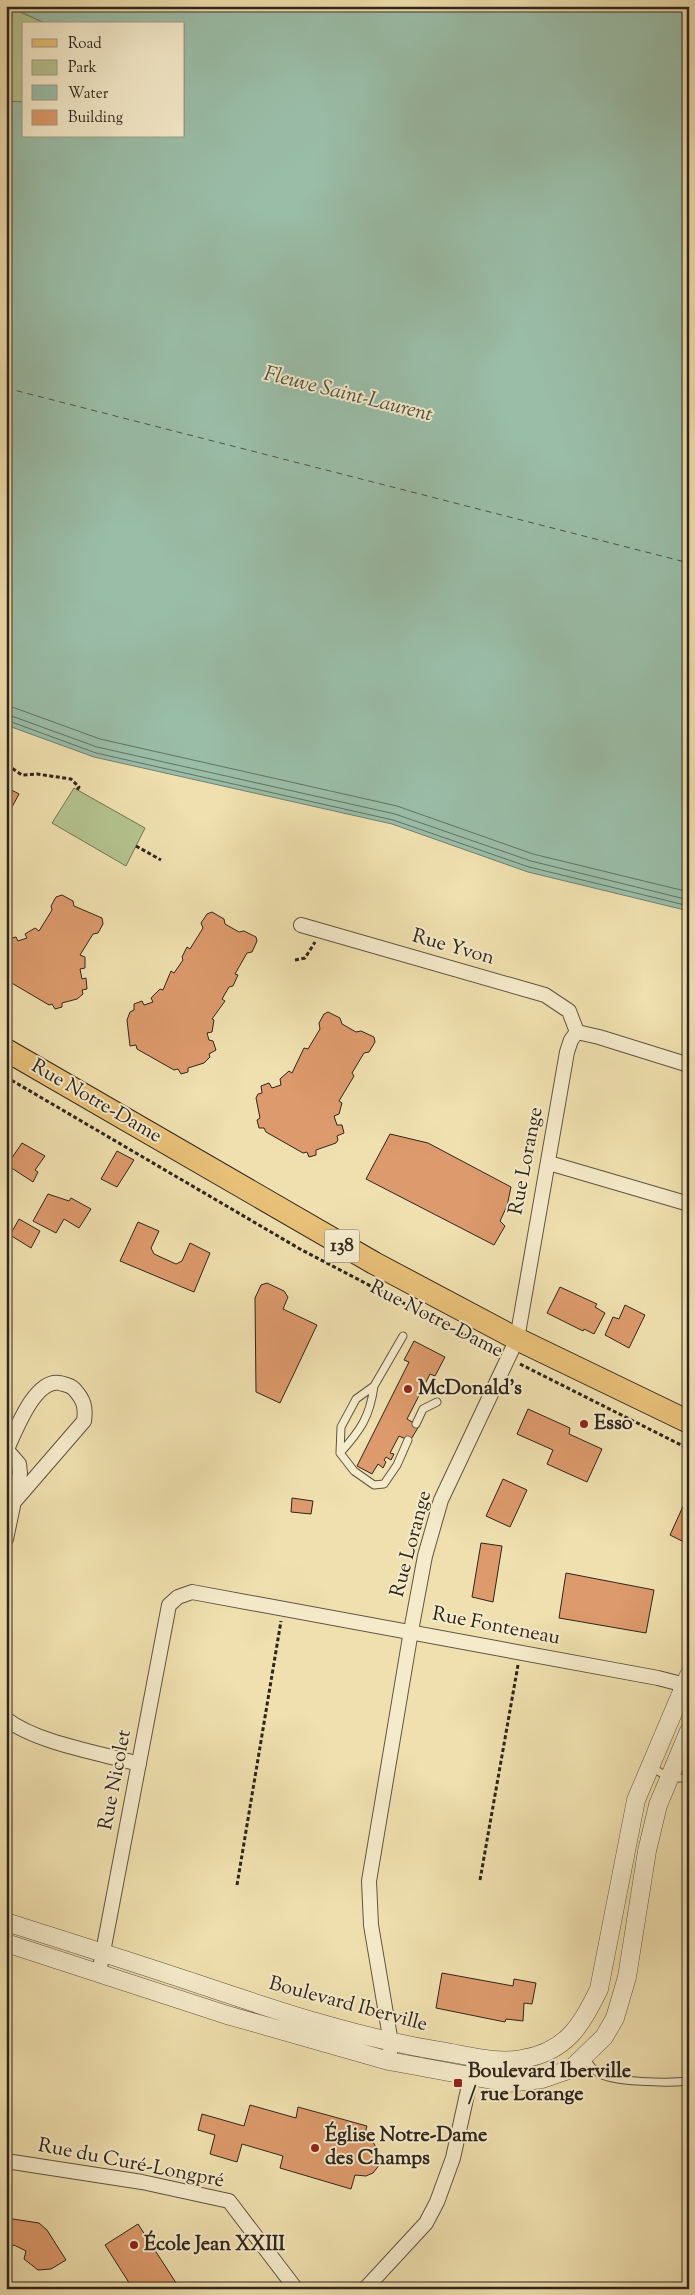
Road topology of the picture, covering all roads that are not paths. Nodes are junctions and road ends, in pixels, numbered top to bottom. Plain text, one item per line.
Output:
1 (301, 925) dead end
2 (577, 1032) junction
3 (6, 1050) edge
4 (689, 1065) edge
5 (549, 1163) junction
6 (689, 1204) edge
7 (403, 1336) dead end
8 (512, 1348) junction
9 (374, 1386) junction
10 (437, 1402) dead end
11 (689, 1422) edge
12 (416, 1424) dead end
13 (408, 1440) dead end
14 (7, 1449) edge
15 (340, 1453) junction
16 (14, 1502) junction
17 (6, 1539) edge
18 (178, 1597) joint
19 (411, 1631) junction
20 (687, 1682) edge
21 (6, 1719) edge
22 (689, 1731) edge
23 (139, 1764) junction
24 (649, 1766) junction
25 (669, 1778) junction
26 (689, 1778) edge
27 (10, 1923) edge
28 (7, 1947) edge
29 (104, 1952) junction
30 (99, 1974) junction
31 (566, 2040) junction
32 (391, 2043) junction
33 (476, 2057) junction
34 (584, 2057) junction
35 (389, 2061) junction
36 (469, 2077) junction
37 (689, 2082) edge
38 (6, 2161) edge
39 (296, 2289) edge
40 (365, 2289) edge

1 - 2 street, Rue Yvon
2 - 4 street
2 - 5 street, Rue Lorange
3 - 8 main road, Rue Notre-Dame / 138
5 - 6 street
5 - 8 street, Rue Lorange
7 - 9 lane
8 - 11 main road, Rue Notre-Dame / 138
8 - 19 street, Rue Lorange
9 - 15 lane
9 - 15 lane
10 - 12 lane
13 - 15 lane
14 - 16 street
14 - 16 street
16 - 17 street
18 - 19 street, Rue Fonteneau
18 - 23 street, Rue Nicolet
19 - 20 street, Rue Fonteneau
19 - 32 street, Rue Lorange
20 - 24 street, Boulevard Iberville
21 - 23 street
22 - 25 street, Boulevard Iberville
23 - 29 street, Rue Nicolet
24 - 25 lane
24 - 31 street, Boulevard Iberville
25 - 26 lane
25 - 34 street, Boulevard Iberville
27 - 28 street
27 - 29 street, Boulevard Iberville
28 - 30 street, Boulevard Iberville
29 - 30 street, Rue Nicolet
29 - 32 street, Boulevard Iberville
30 - 35 street, Boulevard Iberville
31 - 33 street, Boulevard Iberville
31 - 34 street
32 - 33 street, Boulevard Iberville
32 - 35 street, Rue Lorange
33 - 36 street
34 - 36 street, Boulevard Iberville
34 - 37 lane
35 - 36 street, Boulevard Iberville
36 - 40 street
38 - 39 street, Rue du Curé-Longpré

